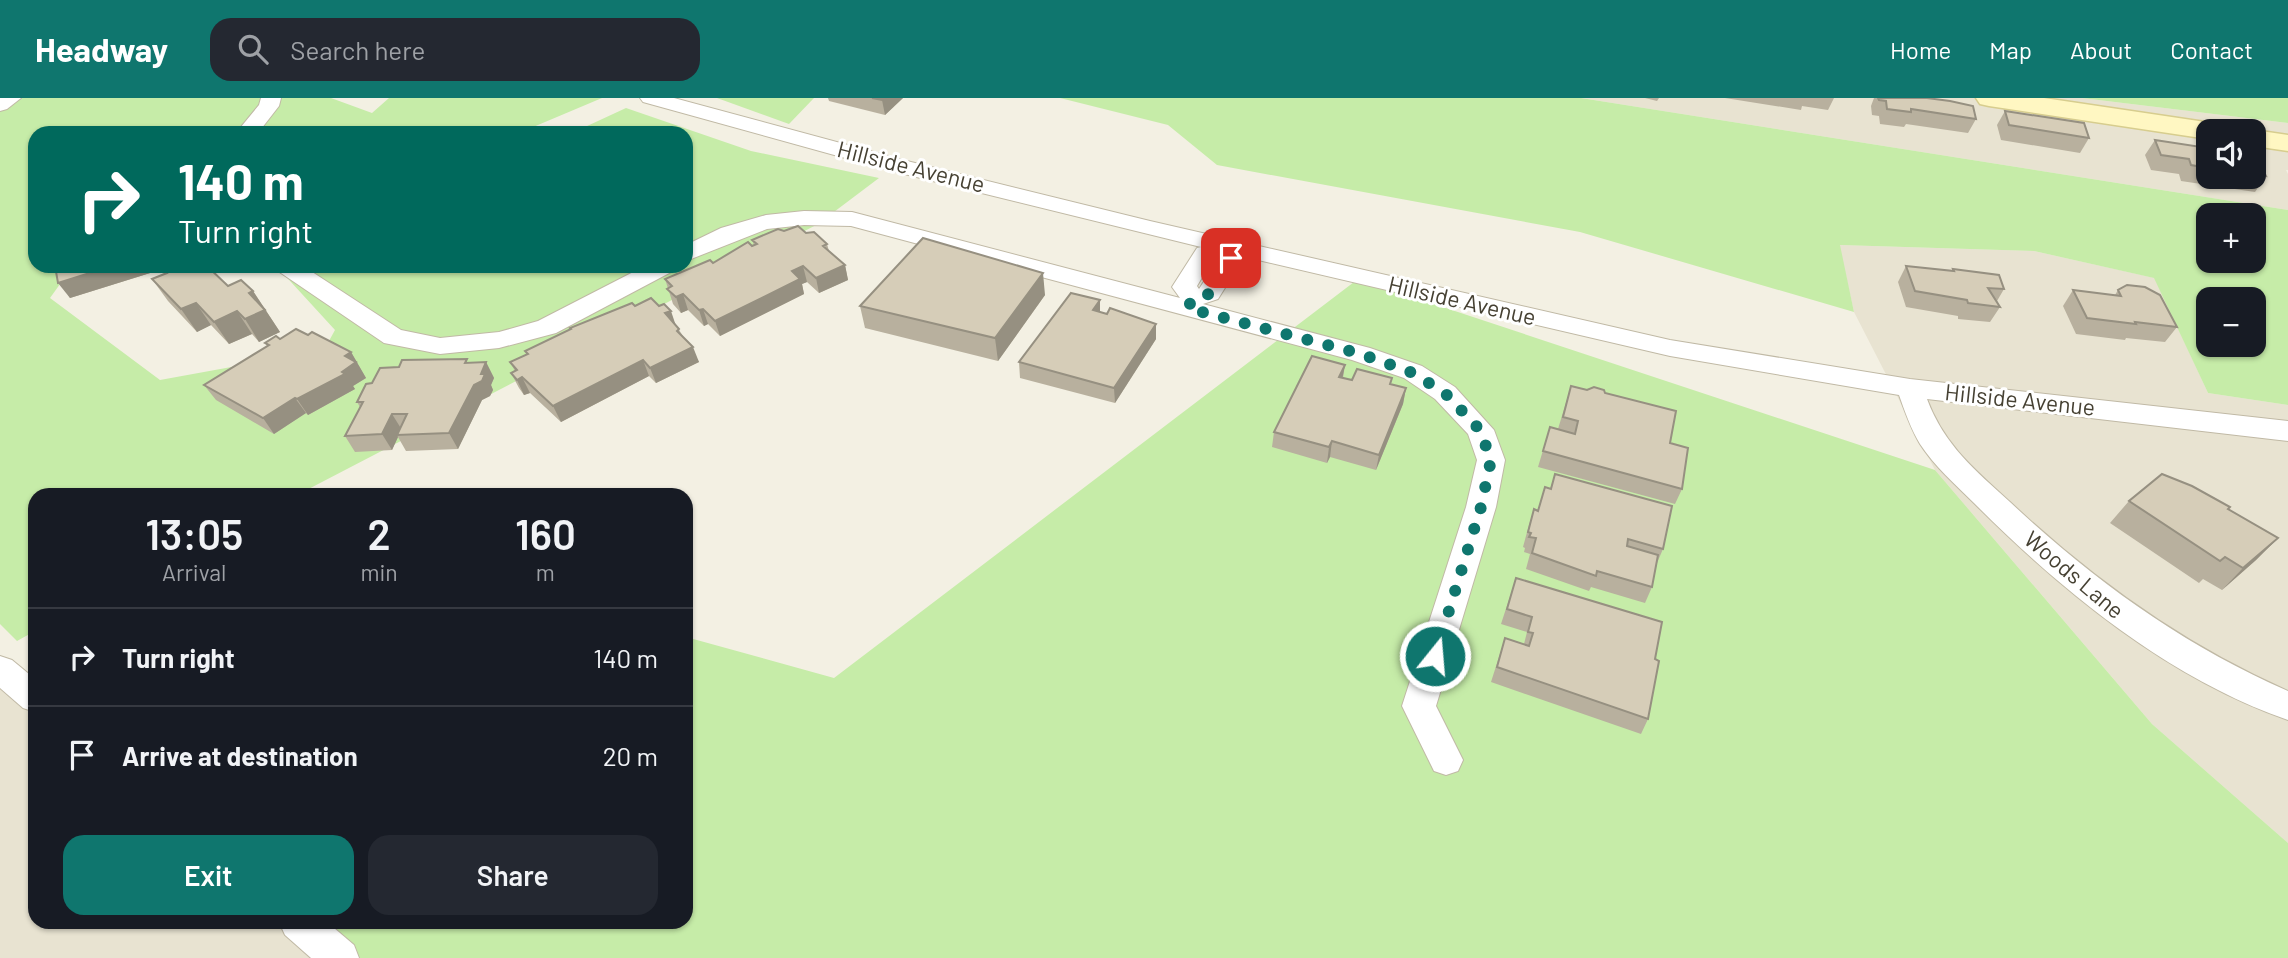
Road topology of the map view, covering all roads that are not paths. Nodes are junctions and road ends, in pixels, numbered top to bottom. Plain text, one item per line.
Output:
1 (11, 98) edge
2 (271, 98) edge
3 (650, 98) edge
4 (1989, 98) edge
5 (0, 106) edge
6 (253, 126) edge
7 (2196, 129) edge
8 (2266, 140) edge
9 (2288, 143) edge
10 (1223, 249) junction
11 (693, 250) edge
12 (297, 273) edge
13 (650, 273) edge
14 (1190, 303) junction
15 (1910, 388) junction
16 (2288, 431) edge
17 (0, 669) edge
18 (28, 692) edge
19 (2288, 706) edge
20 (1446, 760) dead end
21 (306, 929) edge
22 (341, 958) edge

1 - 5 street
2 - 6 street
3 - 10 street, Hillside Avenue
4 - 7 main road
8 - 9 main road
10 - 14 street
10 - 15 street, Hillside Avenue
11 - 14 street
12 - 13 street
14 - 20 street
15 - 16 street, Hillside Avenue
15 - 19 street, Woods Lane
17 - 18 street
21 - 22 street

